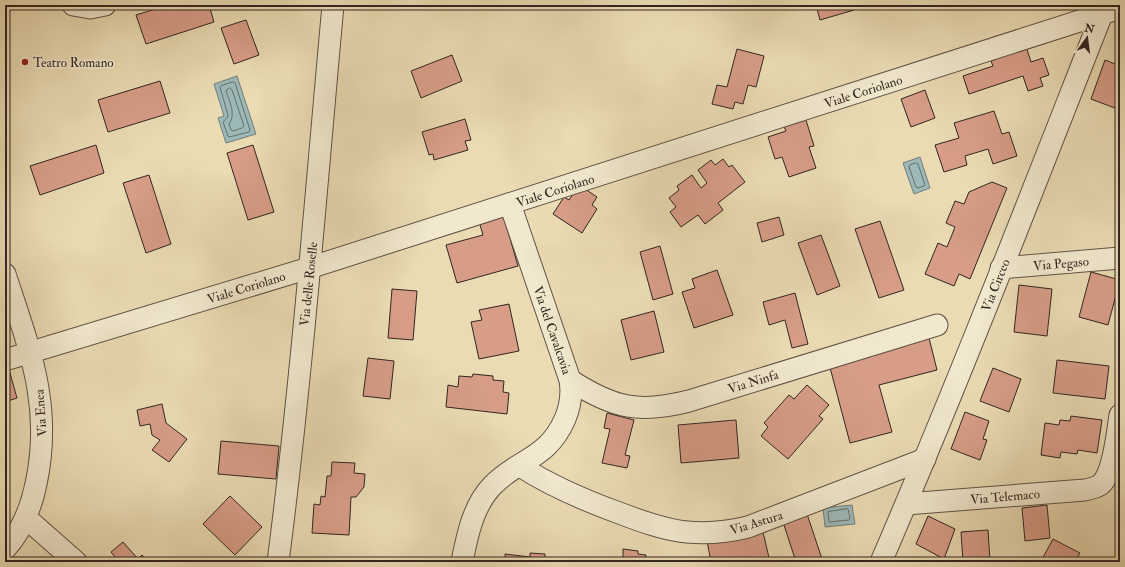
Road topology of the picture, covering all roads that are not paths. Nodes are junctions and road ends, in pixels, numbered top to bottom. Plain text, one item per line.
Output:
1 (73, 5) edge
2 (333, 5) edge
3 (99, 6) edge
4 (1109, 9) edge
5 (510, 204) junction
6 (1120, 258) edge
7 (309, 268) junction
8 (1002, 268) junction
9 (5, 274) edge
10 (937, 325) dead end
11 (30, 352) junction
12 (5, 360) edge
13 (570, 380) junction
14 (1120, 415) edge
15 (925, 459) junction
16 (520, 466) junction
17 (906, 504) junction
18 (26, 518) junction
19 (5, 549) edge
20 (76, 562) edge
21 (278, 562) edge
22 (462, 562) edge
23 (881, 562) edge

1 - 3 street
2 - 7 street, Via delle Roselle
4 - 5 street, Viale Coriolano
4 - 8 street, Via Circeo
5 - 7 street, Viale Coriolano
5 - 13 street, Via del Cavalcavia
6 - 8 street, Via Pegaso
7 - 11 street, Viale Coriolano
7 - 21 street, Via delle Roselle
8 - 15 street, Via Circeo
9 - 11 street, Via Enea
10 - 13 street, Via Ninfa
11 - 12 street, Viale Coriolano
11 - 18 street, Via Enea
13 - 16 street, Via del Cavalcavia
14 - 17 street, Via Telemaco
15 - 16 street, Via Astura
15 - 17 street, Via Circeo
16 - 22 street, Via del Cavalcavia
17 - 23 street, Via Circeo
18 - 19 street, Via Enea
18 - 20 street

